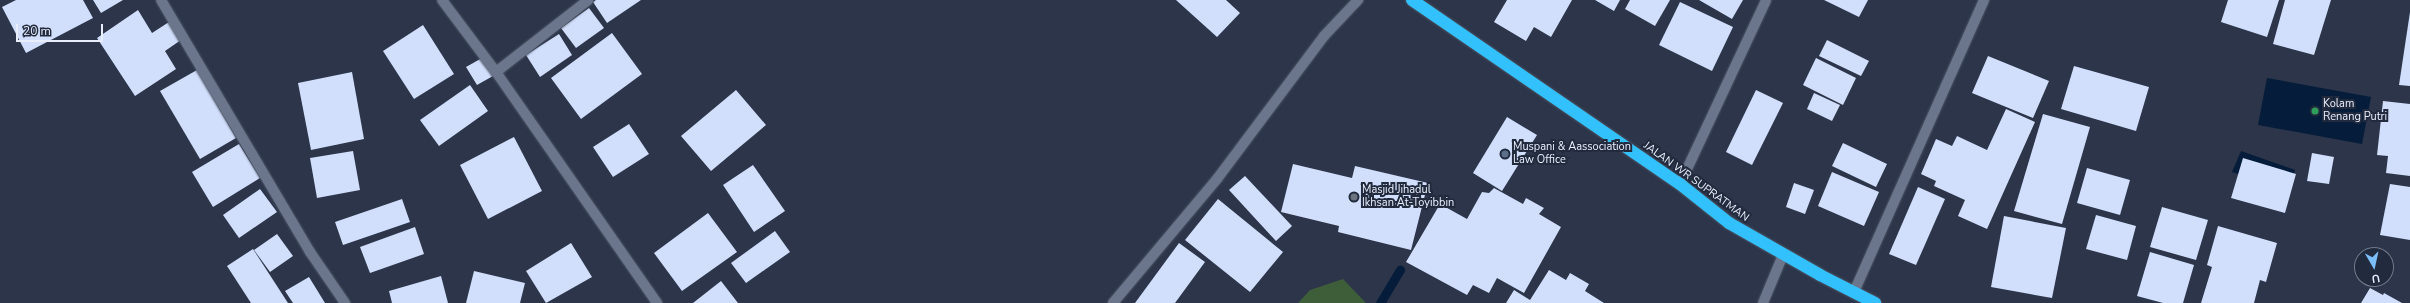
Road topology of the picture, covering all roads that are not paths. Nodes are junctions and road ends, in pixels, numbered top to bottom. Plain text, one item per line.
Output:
1 (161, 0) edge
2 (442, 0) edge
3 (588, 0) edge
4 (1358, 0) edge
5 (1412, 0) edge
6 (1766, 0) edge
7 (1984, 0) edge
8 (496, 72) junction
9 (1680, 184) junction
10 (1783, 255) junction
11 (1854, 292) junction
12 (345, 303) edge
13 (657, 303) edge
14 (1114, 303) edge
15 (1763, 303) edge
16 (1875, 303) edge

1 - 12 street
2 - 8 street
3 - 8 street
4 - 14 street
5 - 9 highway, JALAN WR SUPRATMAN
6 - 9 street
7 - 11 street
8 - 13 street
9 - 10 highway, JALAN WR SUPRATMAN
10 - 11 highway, JALAN WR SUPRATMAN
10 - 15 street
11 - 16 highway, JALAN WR SUPRATMAN

